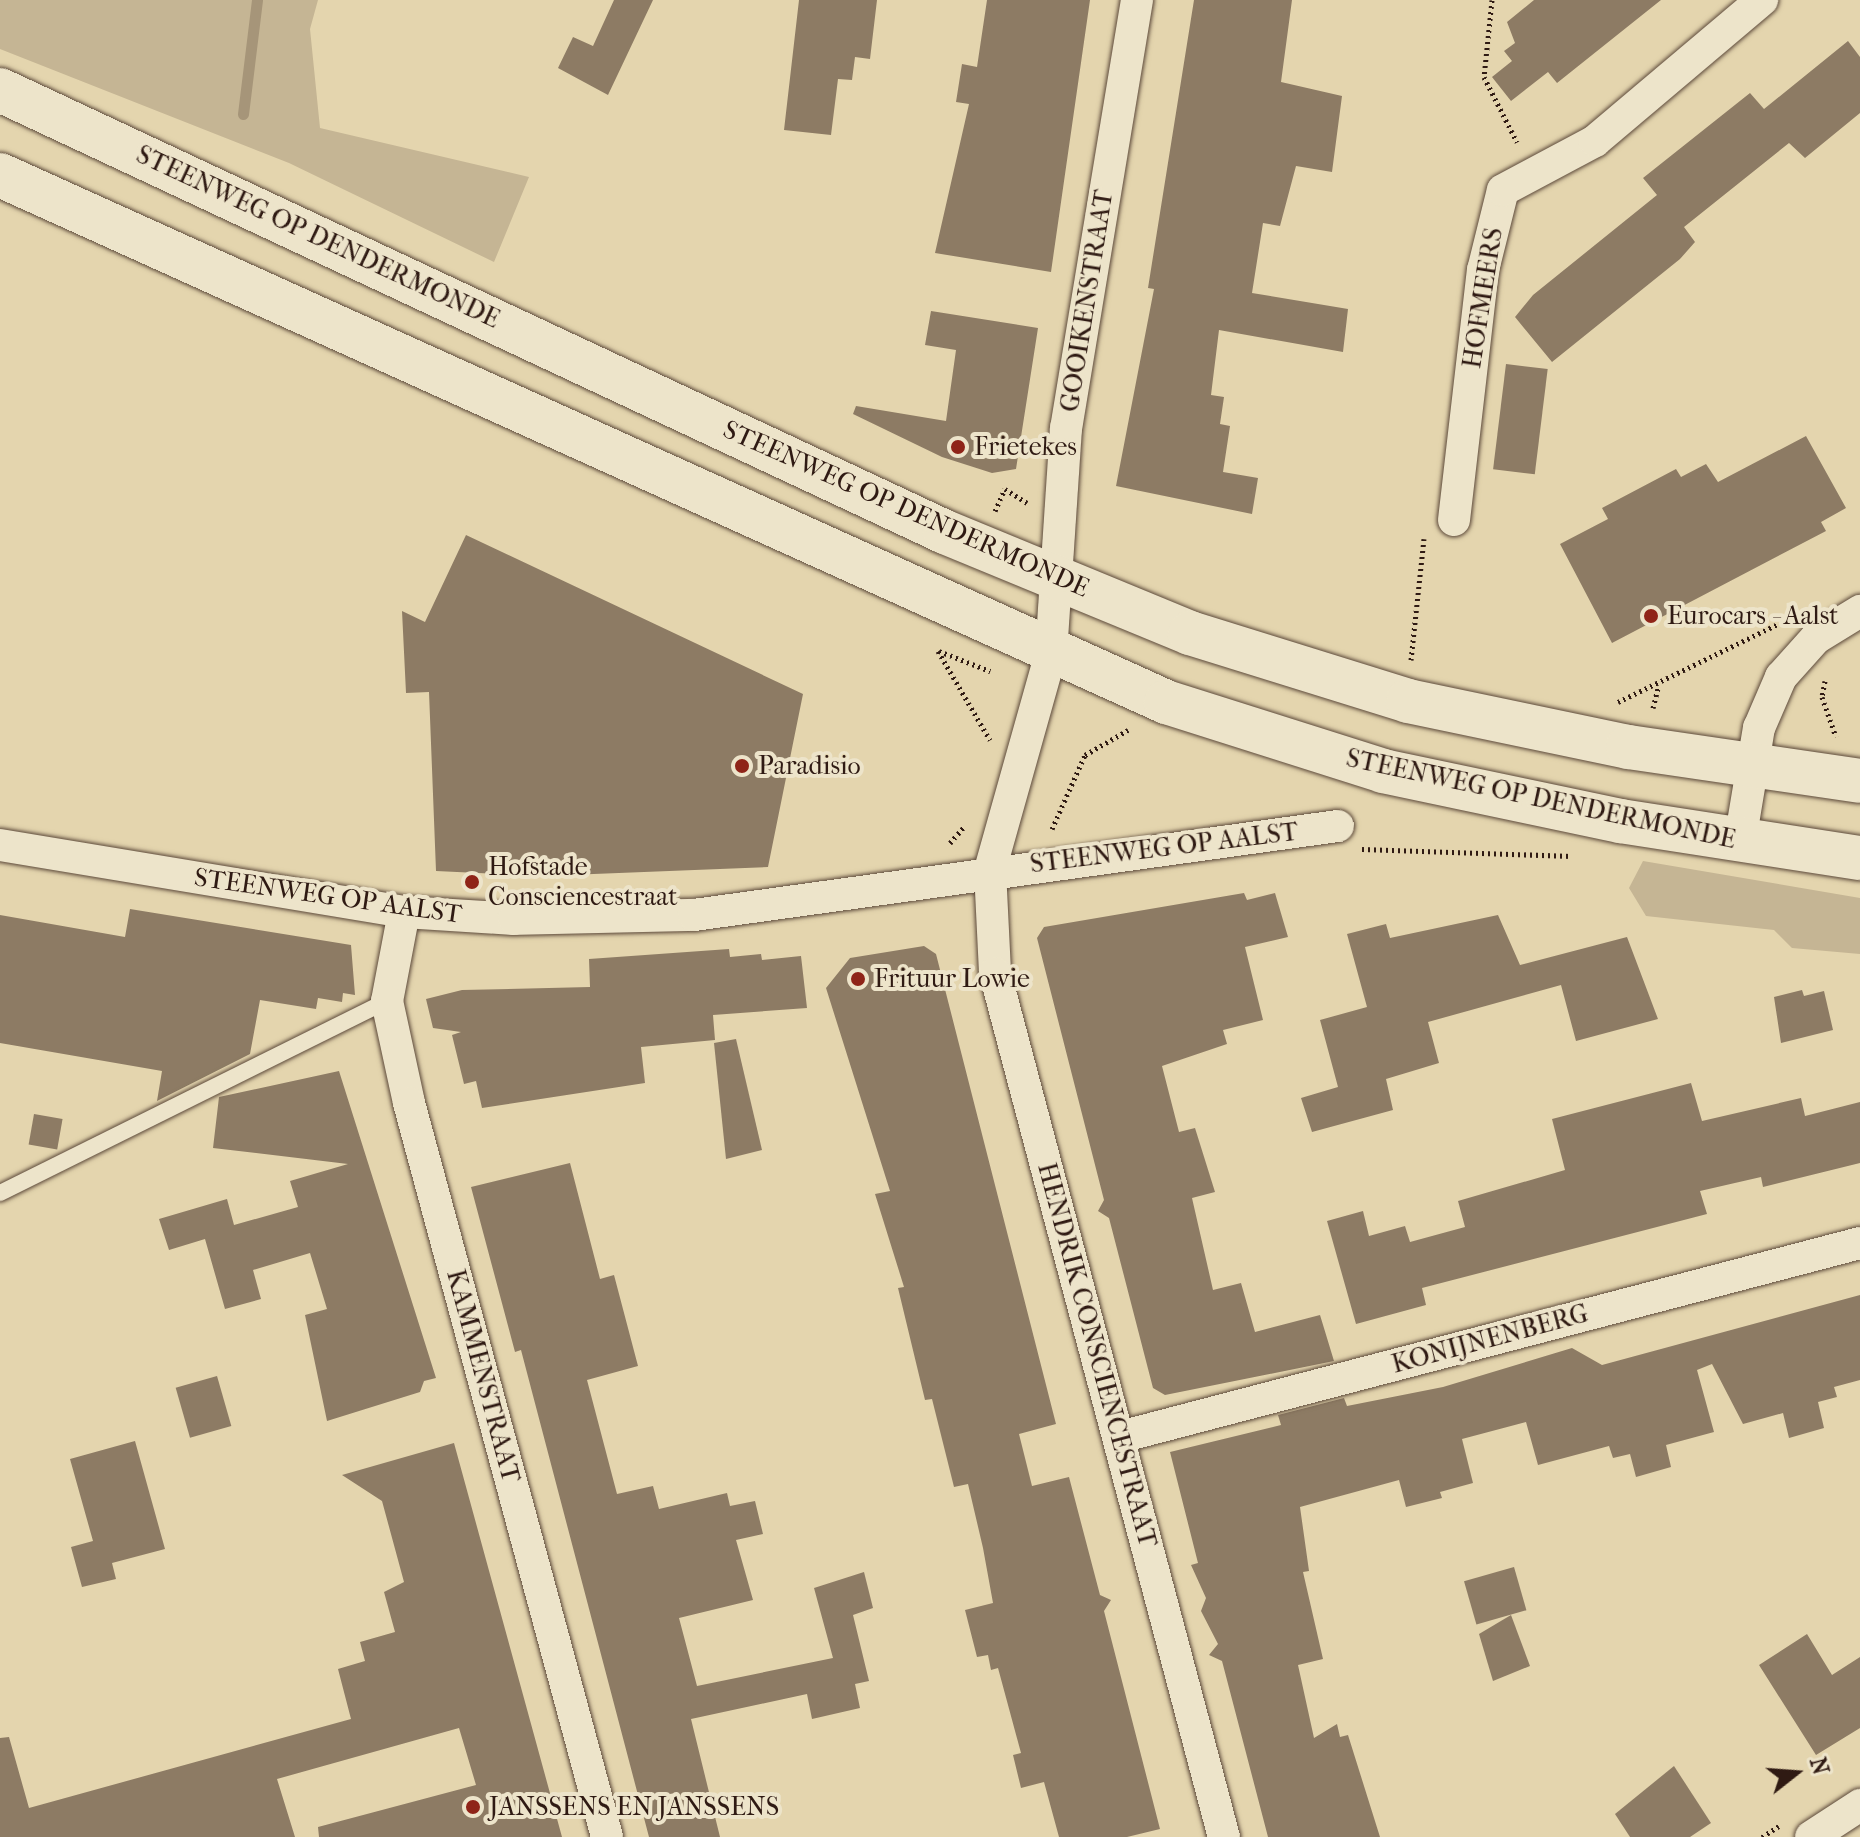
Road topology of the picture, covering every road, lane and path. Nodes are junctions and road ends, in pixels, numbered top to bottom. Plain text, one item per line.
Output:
1 (1137, 0) edge
2 (1492, 0) edge
3 (1762, 0) edge
4 (0, 90) edge
5 (1531, 169) junction
6 (0, 175) edge
7 (1005, 489) dead end
8 (1454, 520) joint
9 (1059, 524) junction
10 (1055, 577) junction
11 (1860, 611) edge
12 (1793, 616) dead end
13 (938, 651) dead end
14 (1398, 652) dead end
15 (1051, 653) junction
16 (1412, 656) junction
17 (1425, 660) dead end
18 (1826, 675) dead end
19 (1601, 700) dead end
20 (1408, 701) junction
21 (1838, 741) dead end
22 (991, 753) dead end
23 (1751, 767) junction
24 (1860, 781) edge
25 (975, 812) dead end
26 (1338, 826) dead end
27 (1740, 841) junction
28 (949, 844) dead end
29 (0, 845) edge
30 (1860, 858) edge
31 (990, 870) junction
32 (404, 912) junction
33 (387, 1001) junction
34 (0, 1193) edge
35 (1860, 1243) edge
36 (1120, 1437) junction
37 (1860, 1805) edge
38 (607, 1837) edge
39 (1224, 1837) edge
40 (1811, 1837) edge

1 - 9 street, GOOIKENSTRAAT
2 - 5 path
3 - 5 street, HOFMEERS
4 - 10 main road, STEENWEG OP DENDERMONDE
5 - 8 street, HOFMEERS
6 - 15 main road, STEENWEG OP DENDERMONDE
7 - 9 path
8 - 16 path
9 - 10 street, GOOIKENSTRAAT
10 - 15 street, GOOIKENSTRAAT
10 - 20 main road, STEENWEG OP DENDERMONDE
11 - 23 street
12 - 19 path
13 - 22 path
14 - 16 path
15 - 27 main road, STEENWEG OP DENDERMONDE
15 - 31 street, STEENWEG OP AALST
16 - 17 path
16 - 20 path
18 - 21 path
20 - 23 main road, STEENWEG OP DENDERMONDE
23 - 24 main road, STEENWEG OP DENDERMONDE
23 - 27 street
25 - 28 path
26 - 31 street, STEENWEG OP AALST
27 - 30 main road, STEENWEG OP DENDERMONDE
29 - 32 street, STEENWEG OP AALST
31 - 32 street, STEENWEG OP AALST
31 - 36 street, HENDRIK CONSCIENCESTRAAT
32 - 33 street, KAMMENSTRAAT
33 - 34 lane
33 - 38 street, KAMMENSTRAAT
35 - 36 street, KONIJNENBERG
36 - 39 street, HENDRIK CONSCIENCESTRAAT
37 - 40 street

